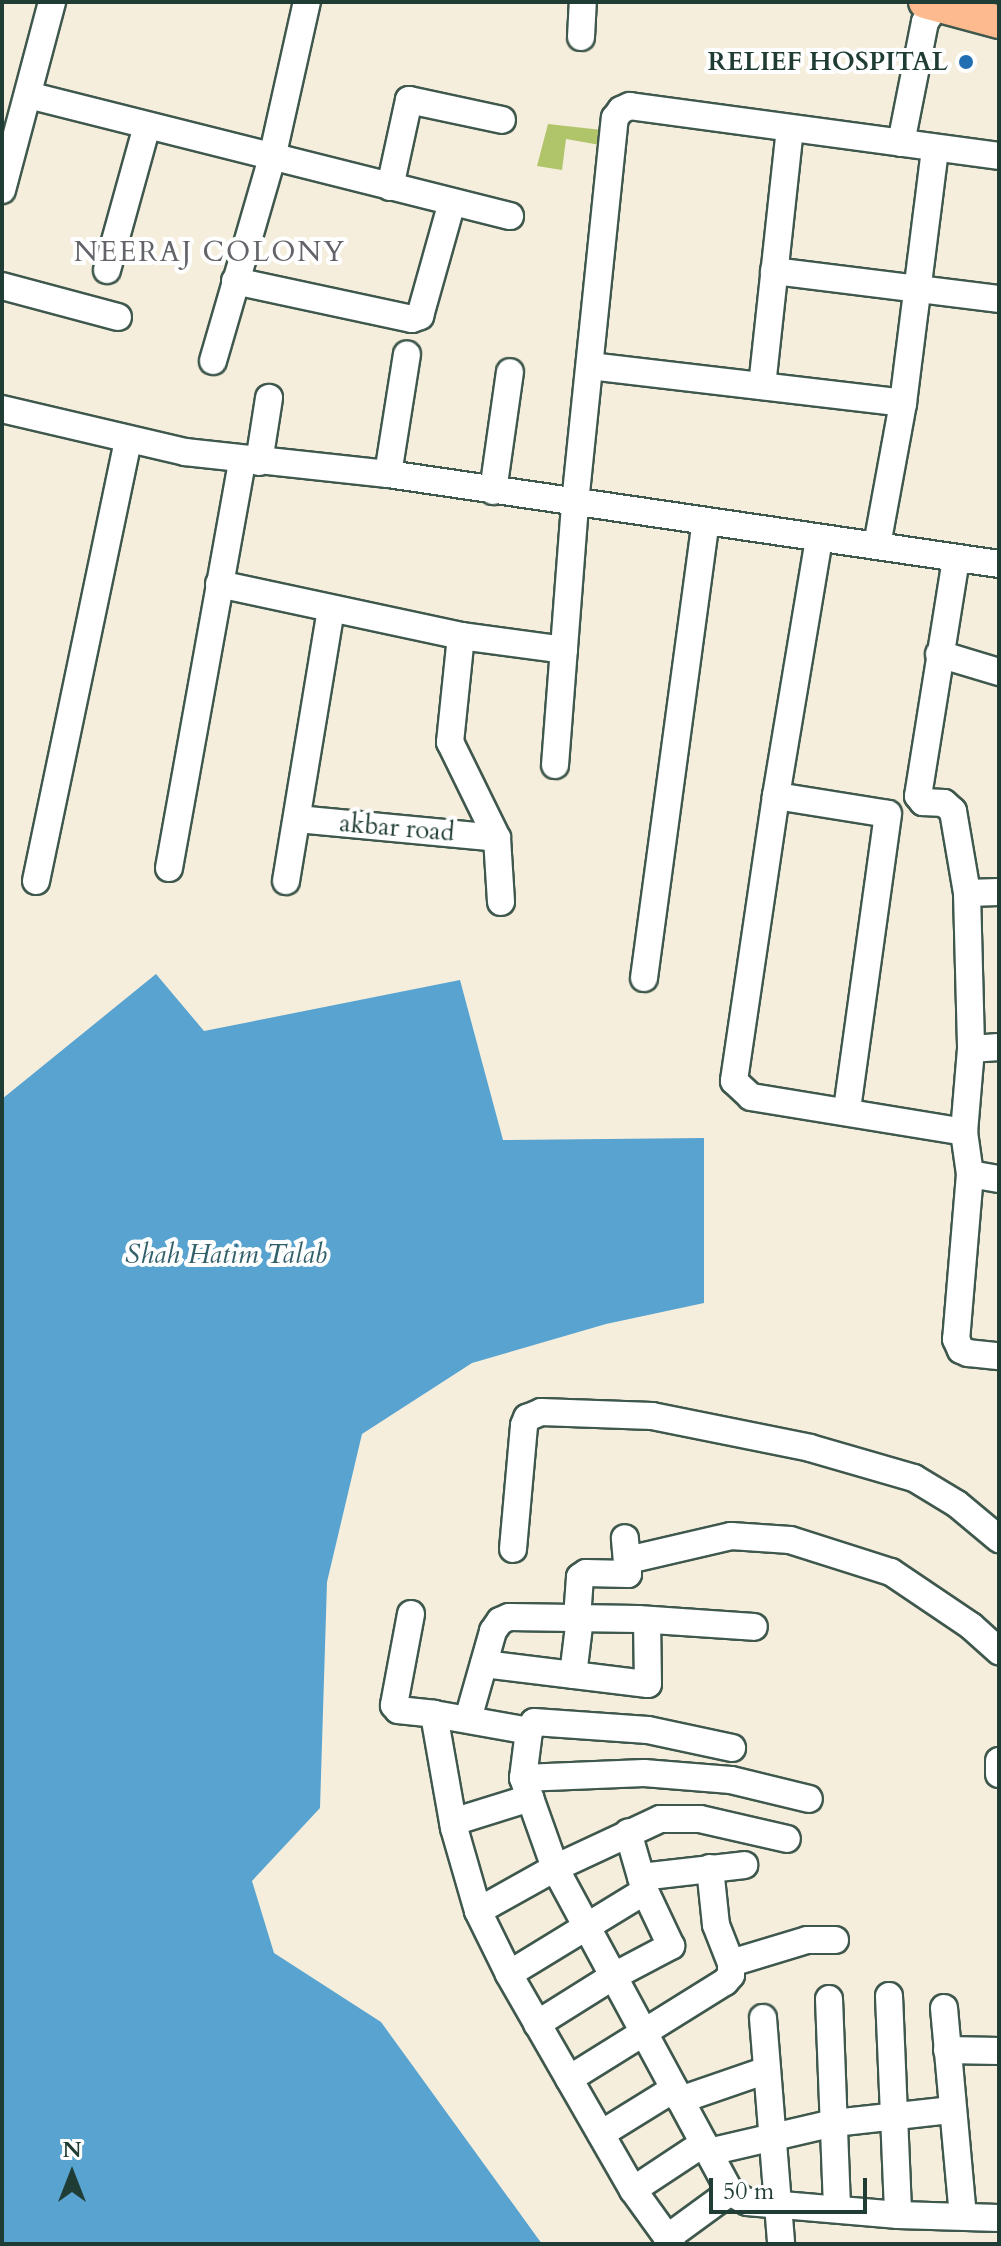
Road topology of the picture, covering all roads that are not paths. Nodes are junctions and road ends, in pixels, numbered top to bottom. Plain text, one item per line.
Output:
1 (52, 2) edge
2 (307, 2) edge
3 (583, 2) edge
4 (930, 4) edge
5 (999, 22) edge
6 (581, 37) dead end
7 (28, 95) junction
8 (502, 120) dead end
9 (147, 126) junction
10 (790, 129) junction
11 (901, 143) junction
12 (935, 148) junction
13 (999, 156) edge
14 (272, 158) junction
15 (390, 187) junction
16 (2, 190) edge
17 (452, 202) junction
18 (510, 216) dead end
19 (107, 270) dead end
20 (774, 271) junction
21 (235, 281) junction
22 (2, 286) edge
23 (917, 290) junction
24 (999, 299) edge
25 (118, 317) dead end
26 (407, 354) dead end
27 (213, 361) dead end
28 (590, 366) junction
29 (510, 372) dead end
30 (762, 386) junction
31 (269, 398) dead end
32 (903, 403) junction
33 (2, 409) edge
34 (128, 439) junction
35 (250, 462) junction
36 (388, 474) junction
37 (493, 491) junction
38 (575, 503) junction
39 (706, 521) junction
40 (819, 539) junction
41 (877, 545) junction
42 (956, 559) junction
43 (999, 564) edge
44 (219, 584) junction
45 (331, 609) junction
46 (461, 636) junction
47 (564, 650) junction
48 (939, 654) junction
49 (999, 672) edge
50 (555, 765) dead end
51 (776, 796) junction
52 (297, 819) junction
53 (497, 838) junction
54 (169, 868) dead end
55 (36, 881) dead end
56 (286, 881) dead end
57 (999, 892) edge
58 (967, 893) junction
59 (501, 902) dead end
60 (644, 978) dead end
61 (999, 1047) edge
62 (971, 1049) junction
63 (847, 1111) junction
64 (964, 1132) junction
65 (970, 1174) junction
66 (999, 1179) edge
67 (999, 1356) edge
68 (999, 1539) edge
69 (513, 1549) dead end
70 (411, 1614) dead end
71 (579, 1618) junction
72 (647, 1620) junction
73 (754, 1627) dead end
74 (999, 1651) edge
75 (484, 1664) junction
76 (573, 1675) junction
77 (434, 1714) junction
78 (468, 1719) junction
79 (529, 1731) junction
80 (732, 1748) dead end
81 (999, 1761) edge
82 (999, 1774) edge
83 (527, 1788) junction
84 (809, 1799) dead end
85 (453, 1822) junction
86 (628, 1832) junction
87 (787, 1839) dead end
88 (744, 1865) dead end
89 (555, 1868) junction
90 (710, 1868) junction
91 (643, 1884) junction
92 (478, 1911) junction
93 (585, 1926) junction
94 (835, 1940) dead end
95 (731, 1963) junction
96 (509, 1974) junction
97 (612, 1977) junction
98 (889, 1996) dead end
99 (829, 1999) dead end
100 (944, 2008) dead end
101 (763, 2018) dead end
102 (537, 2024) junction
103 (642, 2031) junction
104 (947, 2050) junction
105 (999, 2051) edge
106 (767, 2070) junction
107 (569, 2079) junction
108 (677, 2095) junction
109 (952, 2110) junction
110 (893, 2118) junction
111 (834, 2123) junction
112 (601, 2134) junction
113 (771, 2136) junction
114 (707, 2148) junction
115 (633, 2190) junction
116 (730, 2192) junction
117 (780, 2204) junction
118 (837, 2209) junction
119 (898, 2215) junction
120 (963, 2216) junction
121 (999, 2218) edge
122 (669, 2241) edge
123 (781, 2244) edge

1 - 7 street
2 - 14 street
3 - 6 street
4 - 5 main road
4 - 11 street
7 - 9 street
7 - 16 street
8 - 15 street
9 - 14 street
9 - 19 street
10 - 11 street
10 - 20 street
10 - 28 street
11 - 12 street
12 - 13 street
12 - 23 street
14 - 15 street
14 - 21 street
15 - 17 street
17 - 18 street
17 - 21 street
20 - 23 street
20 - 30 street
21 - 27 street
22 - 25 street
23 - 24 street
23 - 32 street
26 - 36 street
28 - 30 street
28 - 38 street
29 - 37 street
30 - 32 street
31 - 35 street
32 - 41 street
33 - 34 street
34 - 35 street
34 - 55 street
35 - 36 street
35 - 44 street
36 - 37 street
37 - 38 street
38 - 39 street
38 - 47 street
39 - 40 street
39 - 60 street
40 - 41 street
40 - 51 street
41 - 42 street
42 - 43 street
42 - 48 street
44 - 45 street
44 - 54 street
45 - 46 street
45 - 52 street
46 - 47 street
46 - 53 street
47 - 50 street
48 - 49 street
48 - 58 street
51 - 63 street
51 - 63 street
52 - 53 street, akbar road
52 - 56 street
53 - 59 street
57 - 58 street
58 - 62 street
61 - 62 street
62 - 64 street
63 - 64 street
64 - 65 street
65 - 66 street
65 - 67 street
68 - 69 street
70 - 77 street
71 - 72 street
71 - 74 street
71 - 75 street
71 - 76 street
72 - 73 street
72 - 76 street
75 - 76 street
75 - 78 street
77 - 78 street
77 - 85 street
78 - 79 street
79 - 80 street
79 - 83 street
81 - 82 street
83 - 84 street
83 - 85 street
83 - 89 street
85 - 92 street
86 - 87 street
86 - 89 street
86 - 91 street
88 - 90 street
89 - 92 street
89 - 93 street
90 - 91 street
90 - 95 street
91 - 93 street
91 - 97 street
92 - 96 street
93 - 96 street
93 - 97 street
94 - 95 street
95 - 103 street
96 - 102 street
97 - 102 street
97 - 103 street
98 - 110 street
99 - 111 street
100 - 104 street
101 - 106 street
102 - 107 street
103 - 107 street
103 - 108 street
104 - 105 street
104 - 109 street
106 - 108 street
106 - 113 street
107 - 112 street
108 - 112 street
108 - 114 street
109 - 110 street
109 - 120 street
110 - 111 street
110 - 119 street
111 - 113 street
111 - 118 street
112 - 115 street
113 - 114 street
113 - 117 street
114 - 115 street
114 - 116 street
115 - 122 street
116 - 117 street
116 - 122 street
117 - 118 street
117 - 123 street
118 - 119 street
119 - 120 street
120 - 121 street

